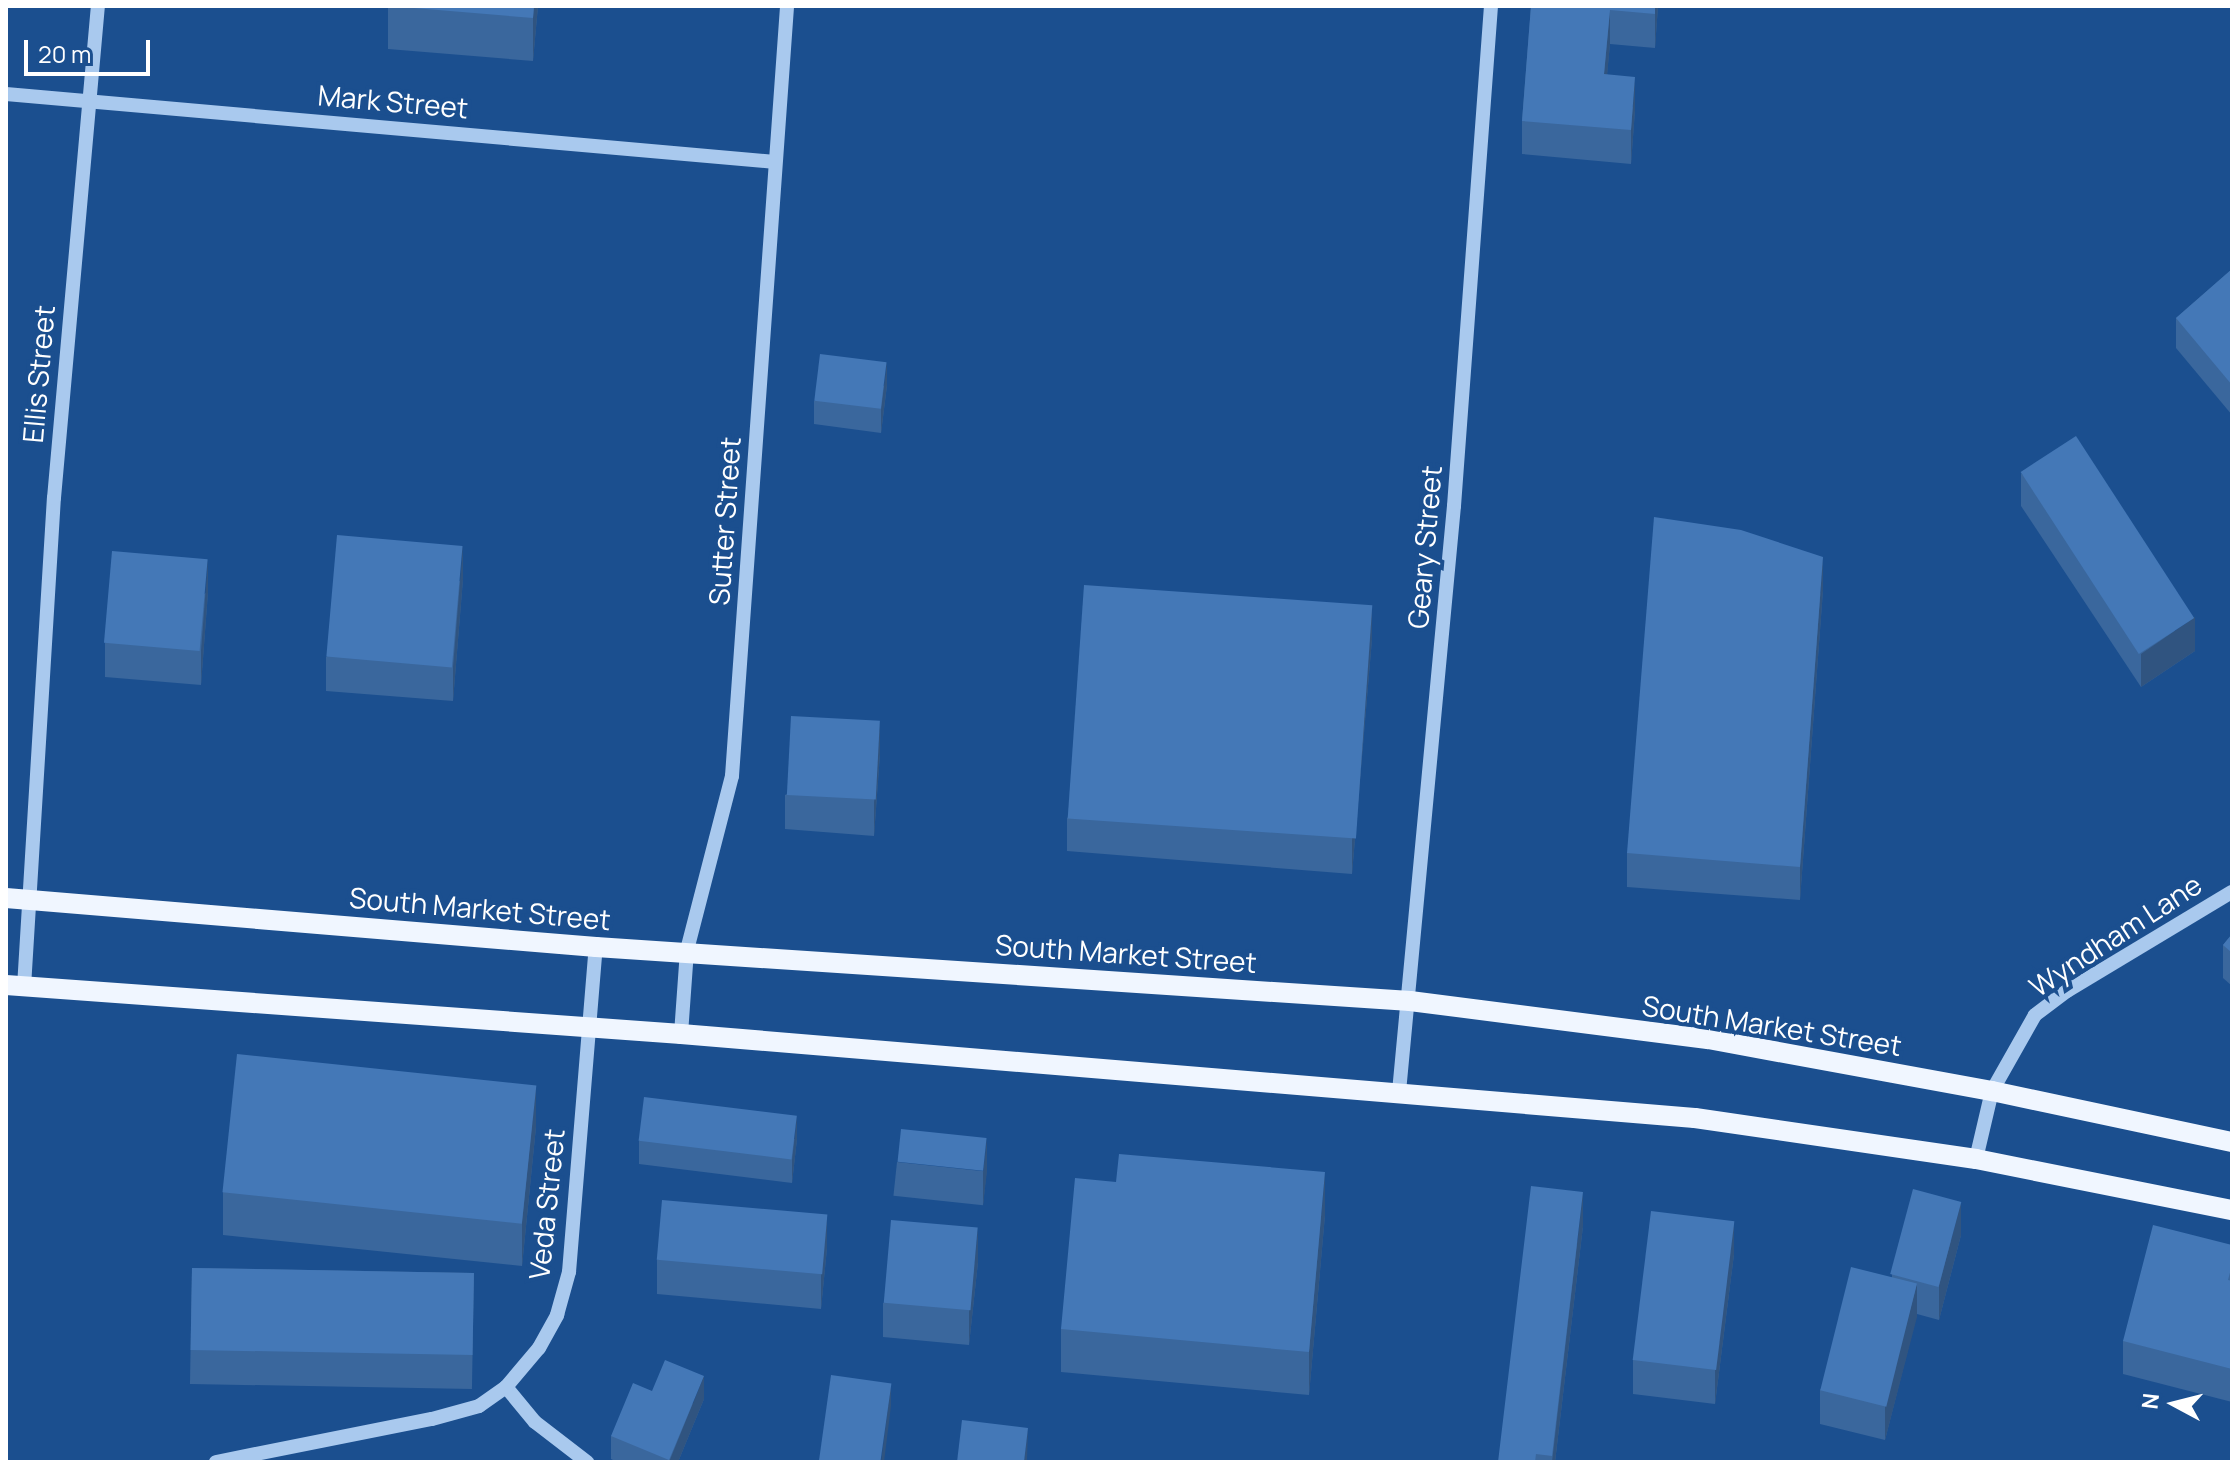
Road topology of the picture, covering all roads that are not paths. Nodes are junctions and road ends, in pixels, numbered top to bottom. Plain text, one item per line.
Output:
1 (98, 6) edge
2 (787, 6) edge
3 (1491, 6) edge
4 (6, 94) edge
5 (90, 100) junction
6 (775, 162) junction
7 (2232, 892) edge
8 (6, 898) edge
9 (30, 900) junction
10 (596, 947) junction
11 (687, 950) junction
12 (15, 986) edge
13 (1410, 1001) junction
14 (588, 1029) junction
15 (681, 1034) junction
16 (1992, 1091) junction
17 (1399, 1092) junction
18 (2232, 1142) edge
19 (1976, 1159) junction
20 (2232, 1210) edge
21 (506, 1387) junction
22 (216, 1462) edge
23 (587, 1462) edge

1 - 5 street, Ellis Street
2 - 6 street, Sutter Street
3 - 13 street, Geary Street
4 - 5 street, Mark Street
5 - 6 street, Mark Street
5 - 9 street, Ellis Street
6 - 11 street, Sutter Street
7 - 16 street, Wyndham Lane
8 - 9 main road, South Market Street
9 - 10 main road, South Market Street
9 - 12 street, Ellis Street
10 - 11 main road, South Market Street
10 - 14 street, Veda Street
11 - 13 main road, South Market Street
11 - 15 street, Sutter Street
12 - 14 main road
13 - 16 main road, South Market Street
13 - 17 street, Geary Street
14 - 15 main road
14 - 21 street, Veda Street
15 - 17 main road
16 - 18 main road, South Market Street
16 - 19 street, Wyndham Lane
17 - 19 main road
19 - 20 main road
21 - 22 street, Veda Street
21 - 23 street

